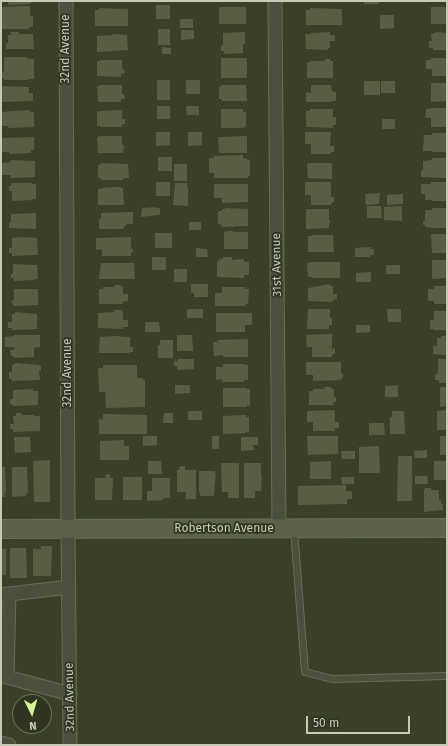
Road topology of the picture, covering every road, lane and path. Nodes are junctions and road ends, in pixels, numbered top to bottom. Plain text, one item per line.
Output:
1 (66, 1) edge
2 (275, 1) edge
3 (447, 528) edge
4 (1, 529) edge
5 (68, 529) junction
6 (287, 529) junction
7 (69, 587) junction
8 (5, 594) edge
9 (447, 676) edge
10 (4, 677) edge
11 (70, 694) junction
12 (1, 743) edge
13 (9, 745) edge
14 (70, 745) edge

1 - 5 street, 32nd Avenue
2 - 6 street, 31st Avenue
3 - 6 street, Robertson Avenue
4 - 5 street, Robertson Avenue
5 - 6 street, Robertson Avenue
5 - 7 street, 32nd Avenue
6 - 9 lane
7 - 8 street
7 - 11 street, 32nd Avenue
8 - 10 street
10 - 11 street
11 - 14 street, 32nd Avenue
12 - 13 street

